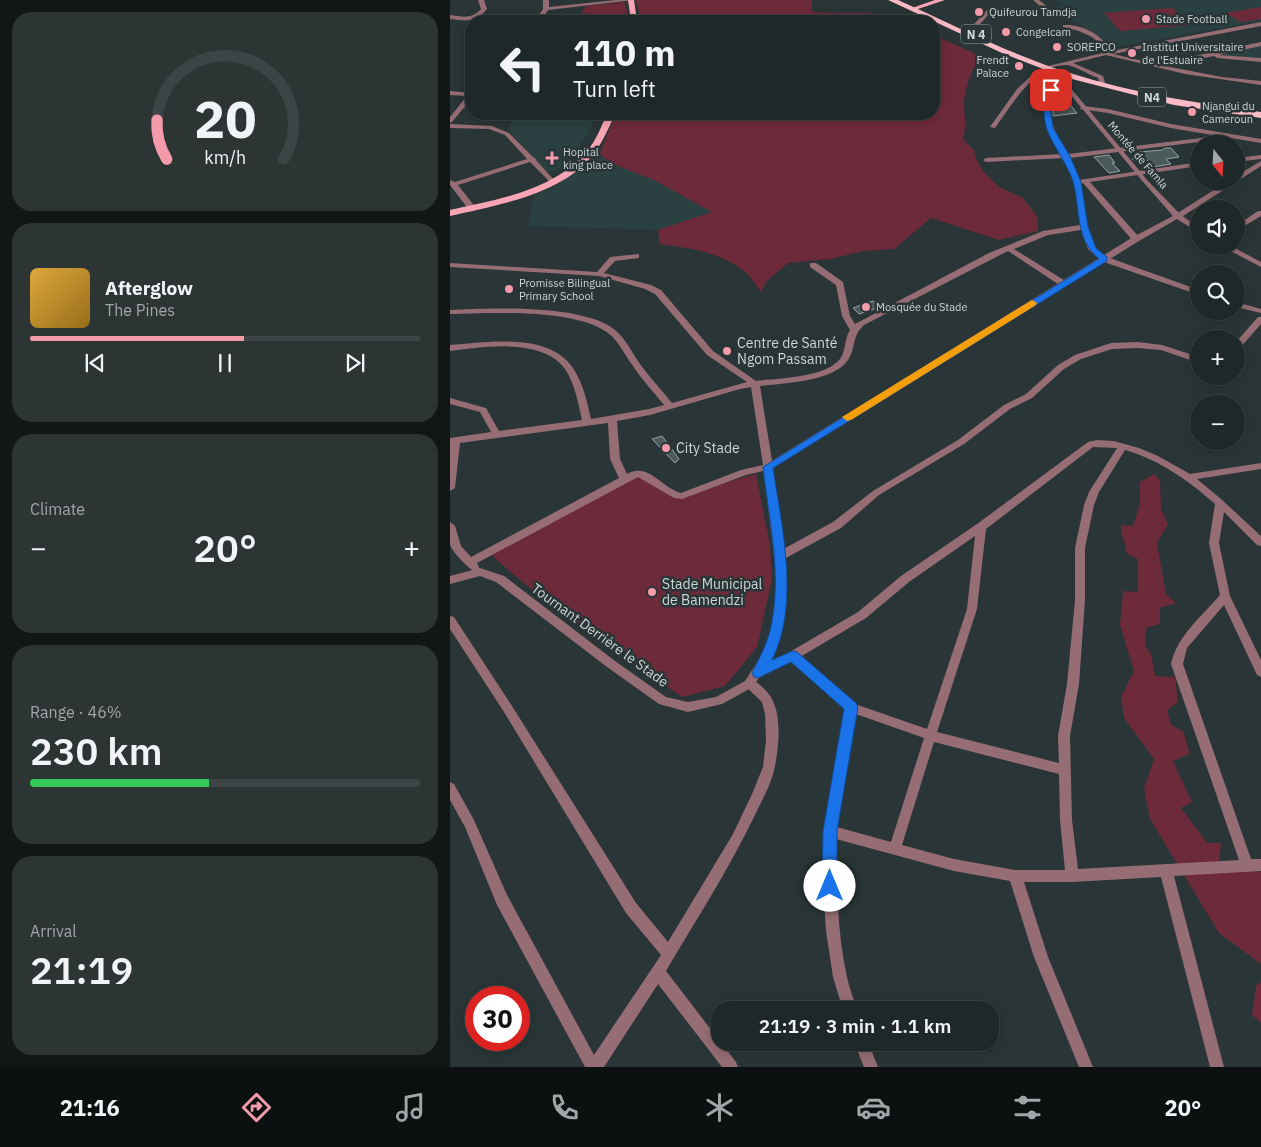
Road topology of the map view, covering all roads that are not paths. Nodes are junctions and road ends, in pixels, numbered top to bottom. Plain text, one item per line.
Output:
1 (481, 0) edge
2 (546, 0) edge
3 (631, 0) edge
4 (892, 0) edge
5 (922, 0) edge
6 (942, 0) edge
7 (1036, 0) edge
8 (909, 5) edge
9 (546, 9) junction
10 (479, 15) edge
11 (542, 15) edge
12 (633, 15) edge
13 (931, 15) edge
14 (450, 18) edge
15 (465, 19) edge
16 (940, 19) edge
17 (1261, 24) edge
18 (1065, 26) dead end
19 (970, 33) junction
20 (1261, 44) edge
21 (1108, 53) junction
22 (1211, 56) junction
23 (1261, 60) edge
24 (1067, 63) junction
25 (1157, 66) junction
26 (1049, 67) junction
27 (1064, 78) junction
28 (1100, 83) junction
29 (1261, 83) edge
30 (450, 93) edge
31 (465, 94) edge
32 (465, 102) edge
33 (1083, 108) junction
34 (1261, 111) edge
35 (1261, 115) edge
36 (608, 120) edge
37 (450, 121) edge
38 (450, 126) edge
39 (994, 127) dead end
40 (1226, 135) edge
41 (1245, 138) edge
42 (1190, 141) edge
43 (1261, 141) edge
44 (1119, 150) junction
45 (1066, 156) junction
46 (1261, 157) edge
47 (533, 159) junction
48 (1245, 159) edge
49 (986, 160) dead end
50 (1261, 163) edge
51 (1190, 165) edge
52 (1137, 172) junction
53 (1245, 173) edge
54 (552, 181) junction
55 (1080, 181) junction
56 (452, 183) edge
57 (1219, 190) edge
58 (472, 208) junction
59 (450, 213) edge
60 (1261, 213) edge
61 (1177, 216) junction
62 (1245, 223) edge
63 (1190, 225) edge
64 (1084, 227) junction
65 (1136, 239) junction
66 (1008, 248) junction
67 (1242, 255) edge
68 (636, 256) dead end
69 (1104, 259) junction
70 (450, 265) edge
71 (813, 265) dead end
72 (1261, 265) edge
73 (599, 274) junction
74 (1064, 284) junction
75 (1190, 290) edge
76 (1245, 307) edge
77 (1261, 311) edge
78 (450, 312) edge
79 (1261, 319) edge
80 (854, 328) junction
81 (1245, 337) edge
82 (450, 348) edge
83 (1190, 357) edge
84 (755, 384) junction
85 (450, 401) edge
86 (670, 406) junction
87 (612, 419) junction
88 (587, 423) junction
89 (497, 435) junction
90 (453, 441) edge
91 (1123, 446) junction
92 (1261, 466) edge
93 (768, 467) junction
94 (1191, 477) junction
95 (625, 480) junction
96 (450, 488) edge
97 (1220, 504) junction
98 (450, 526) edge
99 (981, 526) junction
100 (1261, 542) edge
101 (780, 556) junction
102 (469, 562) junction
103 (480, 572) junction
104 (450, 580) edge
105 (1225, 596) junction
106 (450, 620) edge
107 (792, 656) junction
108 (1261, 672) edge
109 (758, 673) junction
110 (749, 684) junction
111 (851, 707) junction
112 (932, 736) junction
113 (1065, 770) junction
114 (450, 788) edge
115 (830, 831) junction
116 (895, 848) junction
117 (1261, 865) edge
118 (1247, 866) junction
119 (1166, 872) junction
120 (1016, 876) junction
121 (1072, 876) junction
122 (668, 953) junction
123 (658, 972) junction
124 (847, 1001) edge
125 (865, 1051) edge
126 (594, 1067) edge
127 (731, 1067) edge
128 (871, 1067) edge
129 (1086, 1067) edge
130 (1217, 1067) edge

1 - 10 street
2 - 9 street
3 - 9 street
3 - 12 main road
4 - 8 highway, N 4
5 - 8 main road
6 - 8 main road
7 - 19 street
8 - 13 highway, N 4
9 - 11 street
14 - 15 street
16 - 19 highway, N 4
17 - 21 street
18 - 21 street
19 - 26 highway, N 4
20 - 22 street
21 - 24 street
21 - 25 street
22 - 23 street
22 - 25 street
24 - 26 street
24 - 28 street
25 - 29 street
26 - 27 highway, N4
26 - 39 street
27 - 28 highway, N4
27 - 33 street, Montée de Famla
27 - 45 street
28 - 34 highway, N4
28 - 35 highway, N4
30 - 31 street
32 - 37 street
33 - 40 street
33 - 44 street, Montée de Famla
36 - 54 main road
38 - 47 street
41 - 43 street
42 - 44 street
44 - 45 street
44 - 52 street, Montée de Famla
45 - 49 street
45 - 55 street
46 - 48 street
47 - 54 street
47 - 56 street
50 - 53 street
51 - 52 street
52 - 55 street
52 - 61 street, Montée de Famla
54 - 58 main road
55 - 64 street
55 - 65 street
56 - 58 street
57 - 61 street
58 - 59 main road
60 - 62 street
61 - 63 street, Montée de Famla
61 - 65 street
64 - 66 street
64 - 69 street
65 - 69 street
66 - 74 street
66 - 80 street
67 - 72 street
68 - 73 street
69 - 74 street
69 - 75 street
70 - 73 street
71 - 80 street
73 - 84 street
74 - 93 street
76 - 77 street
78 - 86 street
79 - 81 street
80 - 84 street
82 - 88 street
83 - 101 street
84 - 86 street
84 - 93 street, Tournant Derrière le Stade
85 - 89 street
86 - 87 street
87 - 88 street
87 - 95 street
88 - 89 street
89 - 90 street
90 - 96 street
91 - 94 street
91 - 99 street
91 - 113 street
92 - 94 street
93 - 95 street
93 - 101 street, Tournant Derrière le Stade
94 - 97 street
95 - 102 street
97 - 100 street
97 - 105 street
98 - 102 street
99 - 107 street
99 - 112 street
101 - 109 street, Tournant Derrière le Stade
102 - 103 street
103 - 104 street
103 - 110 street, Tournant Derrière le Stade
105 - 108 street
105 - 118 street
106 - 122 street
107 - 109 street
107 - 111 street
109 - 110 street, Tournant Derrière le Stade
110 - 122 street
111 - 112 street
111 - 115 street
112 - 113 street
112 - 116 street
113 - 121 street
114 - 126 street
115 - 116 street
115 - 124 street
116 - 120 street
117 - 118 street
118 - 119 street
119 - 121 street
119 - 130 street
120 - 121 street
120 - 129 street
122 - 123 street
123 - 126 street
123 - 127 street
125 - 128 street

